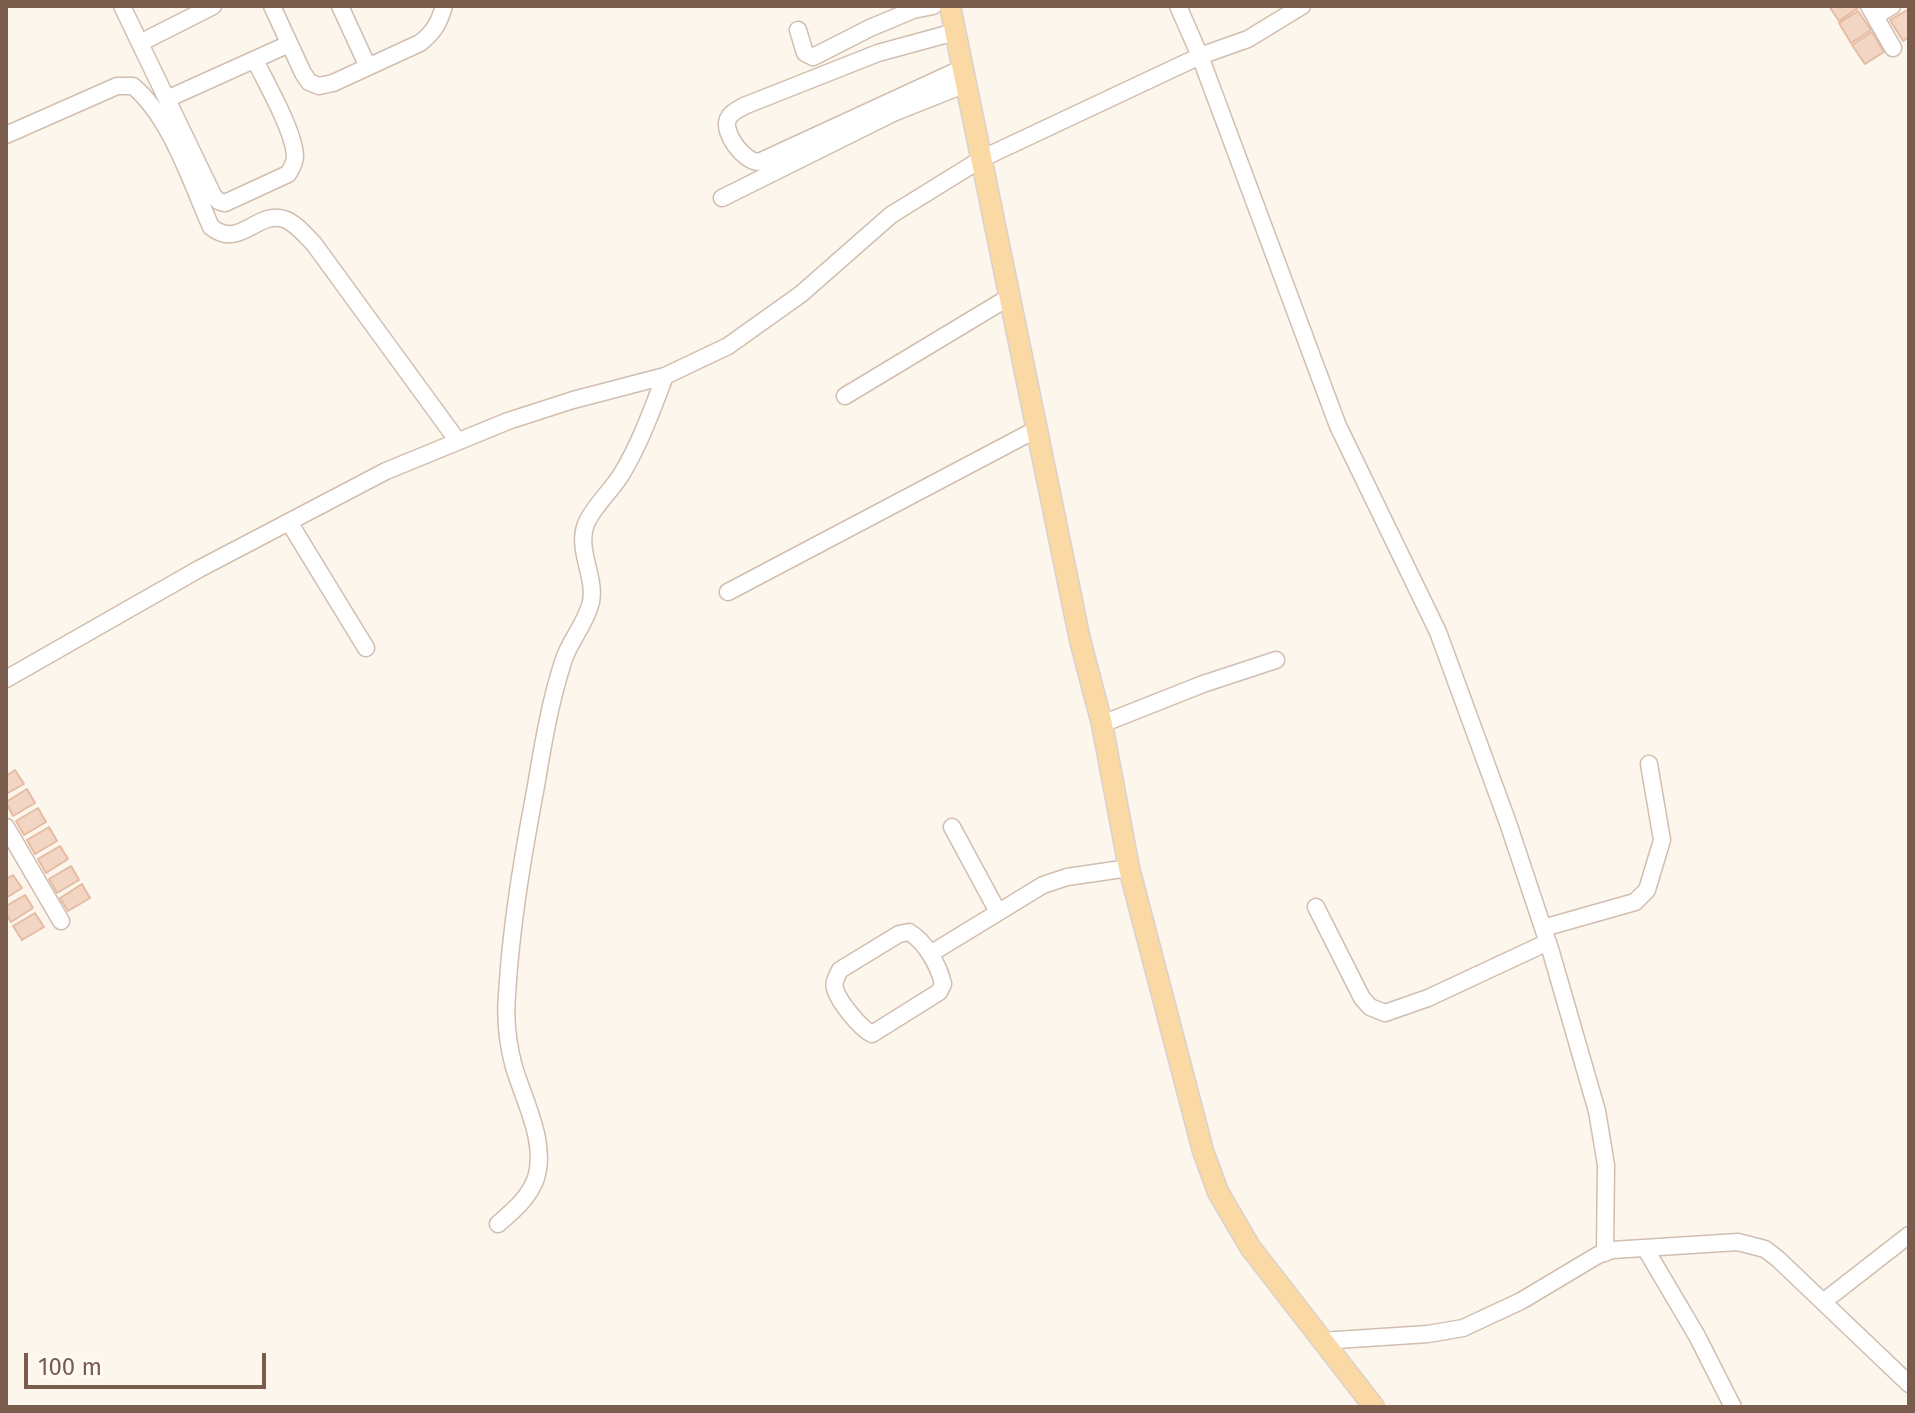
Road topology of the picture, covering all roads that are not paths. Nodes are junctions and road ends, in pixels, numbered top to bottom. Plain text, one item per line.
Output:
1 (122, 6) edge
2 (213, 6) edge
3 (272, 6) edge
4 (340, 6) edge
5 (444, 6) edge
6 (933, 6) edge
7 (950, 6) edge
8 (1178, 6) edge
9 (1302, 6) edge
10 (1892, 6) edge
11 (1872, 11) edge
12 (798, 30) dead end
13 (955, 32) junction
14 (140, 43) junction
15 (289, 44) junction
16 (1893, 48) dead end
17 (1200, 56) junction
18 (255, 60) junction
19 (368, 67) junction
20 (965, 76) junction
21 (167, 99) junction
22 (6, 135) edge
23 (983, 158) junction
24 (722, 198) dead end
25 (1011, 296) junction
26 (665, 376) junction
27 (845, 396) dead end
28 (1037, 429) junction
29 (457, 440) junction
30 (289, 522) junction
31 (728, 592) dead end
32 (366, 648) dead end
33 (1276, 660) dead end
34 (6, 679) edge
35 (1102, 724) junction
36 (1649, 764) dead end
37 (6, 827) edge
38 (952, 827) dead end
39 (1129, 868) junction
40 (1316, 907) dead end
41 (998, 912) junction
42 (61, 921) dead end
43 (1545, 935) junction
44 (930, 954) junction
45 (498, 1224) dead end
46 (1909, 1235) edge
47 (1645, 1248) junction
48 (1605, 1253) junction
49 (1823, 1302) junction
50 (1321, 1341) junction
51 (1909, 1384) edge
52 (1374, 1407) edge
53 (1733, 1407) edge

1 - 14 street
2 - 14 street
3 - 15 street
4 - 19 street
5 - 19 street
6 - 12 street
7 - 13 main road
8 - 17 street
9 - 17 street
10 - 11 street
11 - 16 street
13 - 20 main road
13 - 20 street
14 - 21 street
15 - 18 street
15 - 19 street
17 - 23 street
17 - 43 street
18 - 21 street
18 - 21 street
20 - 23 main road
20 - 24 street
22 - 29 street
23 - 25 main road
23 - 26 street
25 - 27 street
25 - 28 main road
26 - 29 street
26 - 45 street
28 - 31 street
28 - 35 main road
29 - 30 street
30 - 32 street
30 - 34 street
33 - 35 street
35 - 39 main road
36 - 43 street
37 - 42 street
38 - 41 street
39 - 41 street
39 - 50 main road
40 - 43 street
41 - 44 street
43 - 48 street
44 - 44 street
46 - 49 street
47 - 48 street
47 - 49 street
47 - 53 street
48 - 50 street
49 - 51 street
50 - 52 main road

